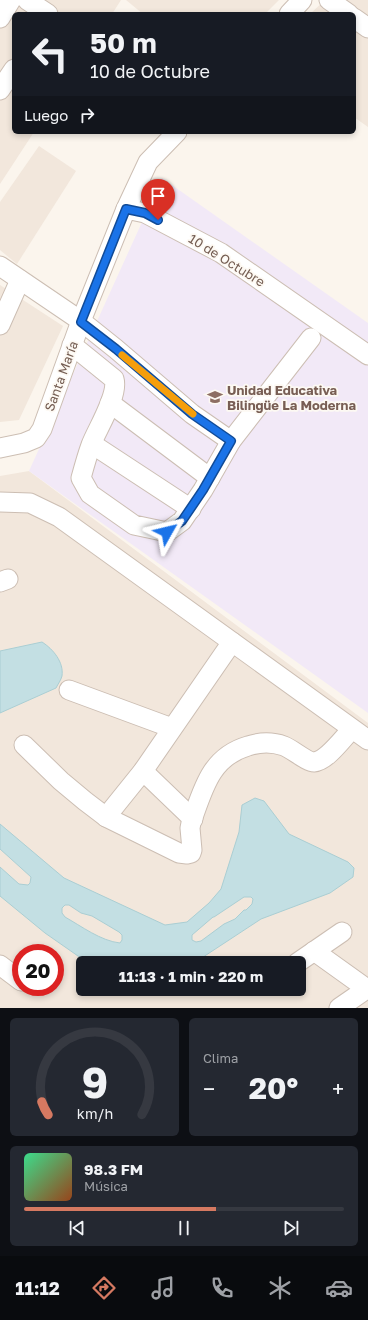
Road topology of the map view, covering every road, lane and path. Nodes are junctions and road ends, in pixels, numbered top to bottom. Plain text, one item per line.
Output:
1 (12, 0) edge
2 (27, 0) edge
3 (302, 0) edge
4 (329, 0) edge
5 (45, 12) edge
6 (291, 12) edge
7 (346, 12) edge
8 (0, 18) edge
9 (356, 19) edge
10 (368, 28) edge
11 (12, 72) edge
12 (0, 90) edge
13 (175, 134) edge
14 (126, 209) junction
15 (0, 266) edge
16 (20, 280) junction
17 (81, 322) junction
18 (0, 325) edge
19 (311, 338) dead end
20 (72, 345) junction
21 (368, 355) edge
22 (110, 403) junction
23 (231, 441) junction
24 (92, 444) junction
25 (0, 448) edge
26 (210, 478) junction
27 (0, 502) edge
28 (191, 509) junction
29 (232, 642) junction
30 (69, 690) dead end
31 (172, 728) junction
32 (352, 729) junction
33 (368, 740) edge
34 (24, 745) dead end
35 (143, 771) junction
36 (106, 816) junction
37 (193, 819) junction
38 (342, 932) dead end
39 (314, 951) junction
40 (306, 957) edge
41 (0, 965) edge
42 (12, 974) edge
43 (368, 988) edge
44 (339, 1008) edge

1 - 8 street
2 - 5 street
3 - 6 street
4 - 7 street
9 - 10 street
11 - 12 street
13 - 14 street, Santa María
14 - 17 street, Santa María
14 - 21 street, 10 de Octubre
15 - 16 street
16 - 17 street
16 - 18 street
17 - 20 street, Santa María
17 - 23 street
19 - 23 street
20 - 22 street
20 - 25 street, Santa María
22 - 24 street
22 - 26 street
23 - 26 street
24 - 28 street
24 - 28 street
26 - 28 street
27 - 29 street
29 - 31 street
29 - 32 street
30 - 31 street
31 - 35 street
32 - 33 street
32 - 37 street
34 - 36 street
35 - 36 street
35 - 37 street
36 - 37 street
38 - 39 street
39 - 40 street
39 - 43 street
41 - 42 street
43 - 44 street

